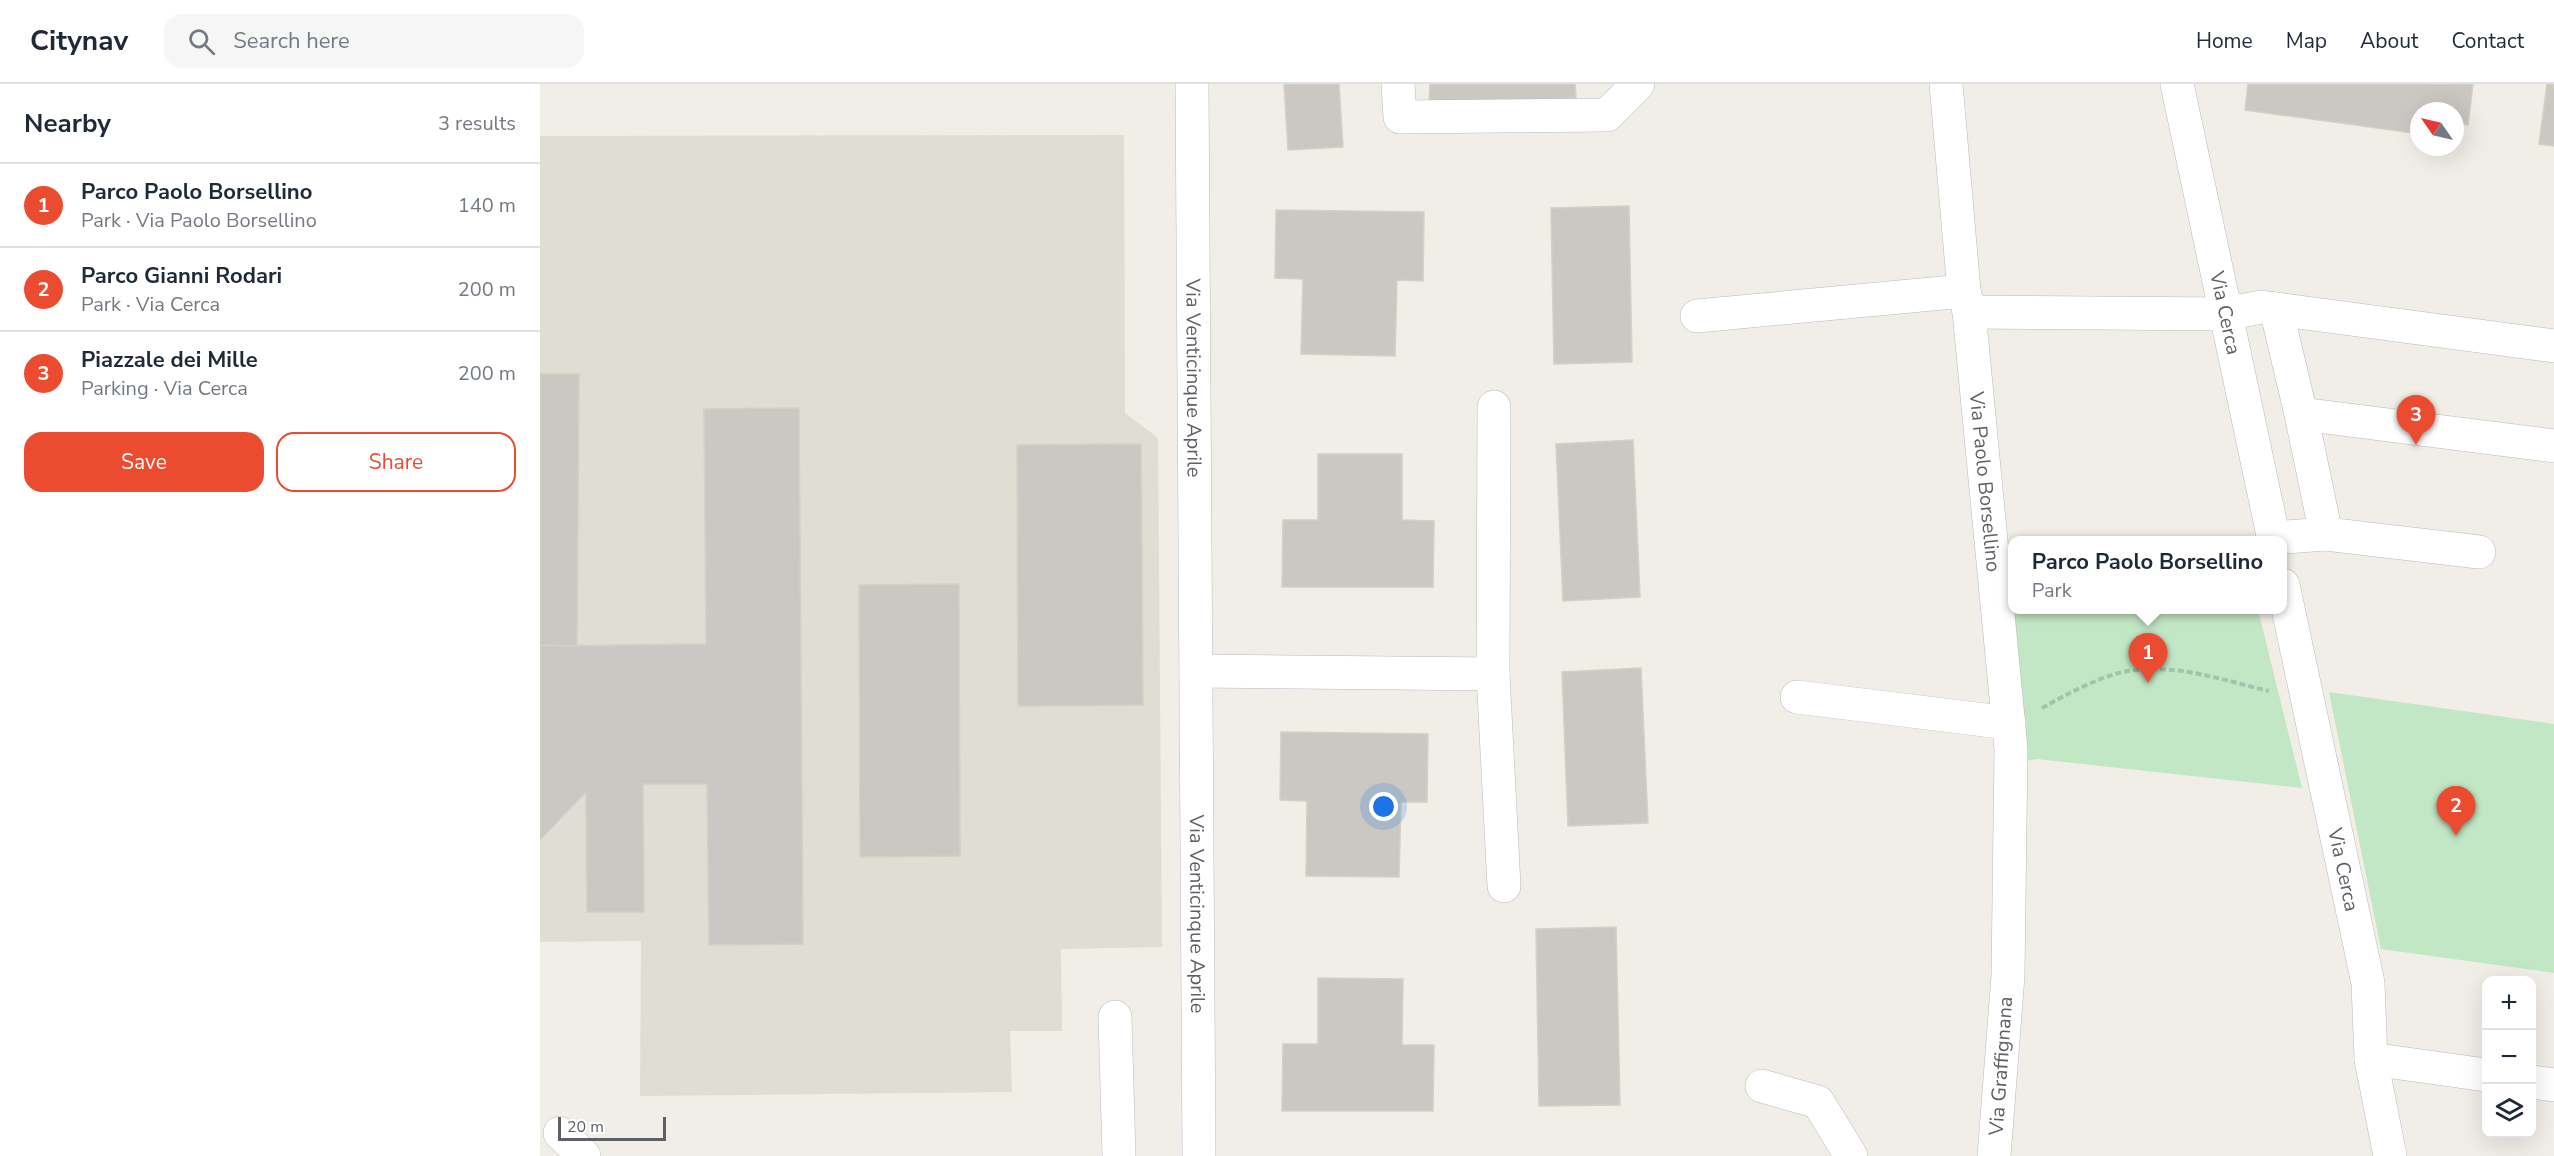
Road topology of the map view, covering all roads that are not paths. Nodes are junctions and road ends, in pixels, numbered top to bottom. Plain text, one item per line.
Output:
1 (1192, 84) edge
2 (1398, 84) edge
3 (1638, 84) edge
4 (1946, 84) edge
5 (2177, 84) edge
6 (1967, 302) junction
7 (2276, 309) junction
8 (2226, 314) junction
9 (1697, 316) dead end
10 (2554, 346) edge
11 (1494, 407) dead end
12 (2301, 414) junction
13 (2554, 446) edge
14 (2326, 534) junction
15 (2272, 536) edge
16 (2287, 538) edge
17 (2479, 552) dead end
18 (2287, 604) edge
19 (1197, 671) junction
20 (1493, 674) junction
21 (1797, 697) dead end
22 (2008, 723) junction
23 (1504, 886) dead end
24 (2008, 976) joint
25 (1115, 1017) dead end
26 (2371, 1059) junction
27 (2482, 1075) edge
28 (2536, 1083) edge
29 (2554, 1085) edge
30 (1762, 1086) dead end
31 (560, 1133) dead end
32 (584, 1156) edge
33 (1119, 1156) edge
34 (1199, 1156) edge
35 (1851, 1156) edge
36 (1994, 1156) edge
37 (2390, 1156) edge

1 - 19 street, Via Venticinque Aprile
2 - 3 street
4 - 6 street, Via Paolo Borsellino
5 - 8 street, Via Cerca
6 - 8 street
6 - 9 street
6 - 22 street, Via Paolo Borsellino
7 - 8 street
7 - 10 street
7 - 12 street
8 - 15 street, Via Cerca
11 - 20 street
12 - 13 street
12 - 14 street
14 - 16 street
14 - 17 street
18 - 26 street, Via Cerca
19 - 20 street
19 - 34 street, Via Venticinque Aprile
20 - 23 street
21 - 22 street
22 - 24 street, Via Paolo Borsellino
24 - 36 street, Via Graffignana
25 - 33 street
26 - 27 street
26 - 37 street, Via Cerca
28 - 29 street
30 - 35 street
31 - 32 street

